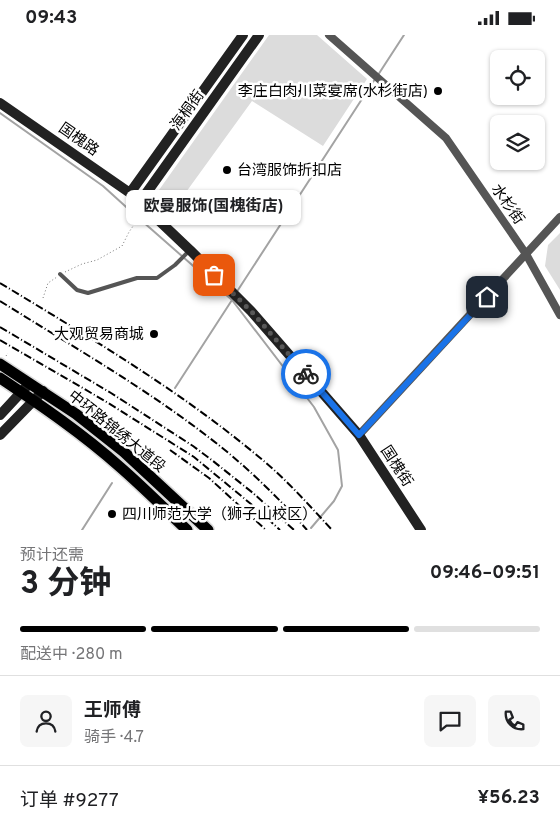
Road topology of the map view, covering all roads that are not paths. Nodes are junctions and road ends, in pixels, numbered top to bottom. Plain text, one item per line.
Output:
1 (243, 35) edge
2 (259, 35) edge
3 (329, 35) edge
4 (0, 103) edge
5 (130, 193) junction
6 (140, 202) junction
7 (560, 217) edge
8 (188, 253) junction
9 (526, 254) junction
10 (60, 274) road end
11 (560, 315) edge
12 (3, 360) edge
13 (0, 378) edge
14 (30, 383) junction
15 (43, 391) junction
16 (22, 392) junction
17 (34, 400) junction
18 (0, 415) edge
19 (0, 435) edge
20 (359, 435) junction
21 (187, 530) edge
22 (208, 530) edge
23 (421, 530) edge

1 - 5 street, 海桐街
2 - 6 street, 海桐街
3 - 9 street, 水杉街
4 - 5 street, 国槐路
5 - 6 street, 国槐路
6 - 8 street, 国槐街
7 - 9 street
8 - 10 lane
8 - 20 street, 国槐街
9 - 11 street, 水杉街
9 - 20 street
12 - 14 main road, 中环路锦绣大道段
13 - 16 main road, 中环路锦绣大道段
14 - 15 main road, 中环路锦绣大道段
14 - 16 street
15 - 17 street
15 - 22 main road, 中环路锦绣大道段
16 - 17 main road, 中环路锦绣大道段
16 - 18 street
17 - 19 street
17 - 21 main road, 中环路锦绣大道段
20 - 23 street, 国槐街

